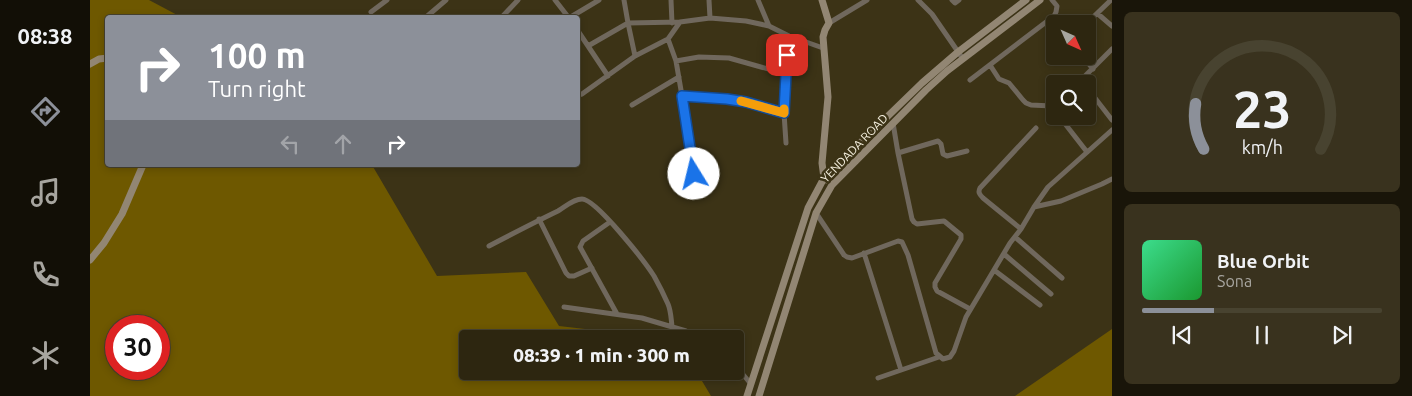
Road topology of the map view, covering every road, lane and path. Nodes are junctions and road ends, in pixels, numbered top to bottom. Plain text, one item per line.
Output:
1 (386, 0) edge
2 (446, 0) edge
3 (518, 0) edge
4 (555, 0) edge
5 (599, 0) edge
6 (624, 0) edge
7 (671, 0) edge
8 (710, 0) edge
9 (758, 0) edge
10 (822, 0) edge
11 (866, 0) edge
12 (918, 0) edge
13 (952, 0) edge
14 (959, 0) edge
15 (1026, 0) edge
16 (1040, 0) edge
17 (1052, 0) edge
18 (1111, 0) edge
19 (372, 12) dead end
20 (1098, 14) joint
21 (428, 15) edge
22 (504, 15) edge
23 (567, 15) edge
24 (574, 15) edge
25 (710, 18) junction
26 (680, 22) junction
27 (672, 23) junction
28 (829, 23) junction
29 (628, 24) junction
30 (769, 26) junction
31 (1112, 26) edge
32 (580, 34) edge
33 (789, 36) junction
34 (668, 39) junction
35 (588, 46) junction
36 (823, 48) junction
37 (1112, 49) edge
38 (958, 52) junction
39 (635, 56) junction
40 (105, 59) edge
41 (963, 59) junction
42 (676, 61) junction
43 (90, 64) edge
44 (990, 65) junction
45 (1090, 65) edge
46 (1093, 69) junction
47 (786, 74) junction
48 (1087, 75) edge
49 (608, 76) junction
50 (678, 77) junction
51 (970, 80) dead end
52 (580, 94) edge
53 (682, 96) junction
54 (1096, 99) edge
55 (632, 105) dead end
56 (1046, 105) edge
57 (784, 113) junction
58 (1112, 120) edge
59 (893, 123) junction
60 (1067, 125) edge
61 (1036, 128) dead end
62 (1112, 130) edge
63 (786, 142) dead end
64 (968, 150) dead end
65 (898, 152) junction
66 (1087, 152) junction
67 (143, 167) edge
68 (694, 174) dead end
69 (824, 178) junction
70 (1112, 179) edge
71 (832, 185) junction
72 (1034, 207) junction
73 (816, 213) junction
74 (539, 219) junction
75 (610, 222) junction
76 (1021, 229) junction
77 (1015, 237) junction
78 (489, 246) dead end
79 (864, 253) junction
80 (1004, 254) junction
81 (90, 260) edge
82 (592, 268) junction
83 (994, 270) junction
84 (1062, 278) dead end
85 (1051, 294) dead end
86 (1040, 305) dead end
87 (564, 306) dead end
88 (970, 309) junction
89 (618, 314) junction
90 (672, 326) junction
91 (686, 330) edge
92 (939, 357) junction
93 (901, 370) junction
94 (744, 376) edge
95 (878, 378) dead end
96 (751, 384) junction
97 (747, 396) edge
98 (759, 396) edge

1 - 19 street
2 - 21 street
3 - 22 street
4 - 23 street
5 - 24 street
6 - 29 street
7 - 27 street
8 - 25 street
9 - 30 street
10 - 28 main road
11 - 28 street
12 - 38 street
13 - 14 street
15 - 38 main road, YENDADA ROAD
16 - 41 main road, YENDADA ROAD
17 - 44 street
18 - 20 street
20 - 31 street
25 - 26 street
25 - 30 street
26 - 27 street
26 - 34 street
27 - 29 street
28 - 36 main road
29 - 35 street
29 - 39 street
30 - 33 street
32 - 35 street
33 - 36 street
33 - 47 street
34 - 39 street
34 - 42 street
35 - 49 street
36 - 69 main road
37 - 46 street
38 - 41 street
38 - 69 main road, YENDADA ROAD
39 - 49 street
40 - 43 main road
41 - 59 main road, YENDADA ROAD
42 - 47 street
42 - 50 street
44 - 51 street
44 - 56 street
45 - 46 street
46 - 48 street
47 - 57 street
49 - 52 street
50 - 53 street
50 - 55 street
53 - 57 street
53 - 68 street
54 - 58 street
57 - 63 street
59 - 65 street
59 - 71 main road, YENDADA ROAD
60 - 66 street
61 - 76 street
62 - 66 street
64 - 65 street
65 - 88 street
66 - 72 street
67 - 81 main road
69 - 71 main road
69 - 96 main road, YENDADA ROAD
70 - 72 street
71 - 73 main road, YENDADA ROAD
72 - 76 street
73 - 79 street
73 - 98 main road, YENDADA ROAD
74 - 75 street
74 - 78 street
74 - 82 street
75 - 82 street
75 - 90 street
76 - 77 street
77 - 80 street
77 - 84 street
79 - 92 street
79 - 93 street
80 - 83 street
80 - 85 street
82 - 89 street
83 - 86 street
83 - 88 street
87 - 89 street
88 - 92 street
89 - 90 street
90 - 91 street
92 - 93 street
93 - 95 street
94 - 96 street
96 - 97 main road, YENDADA ROAD

